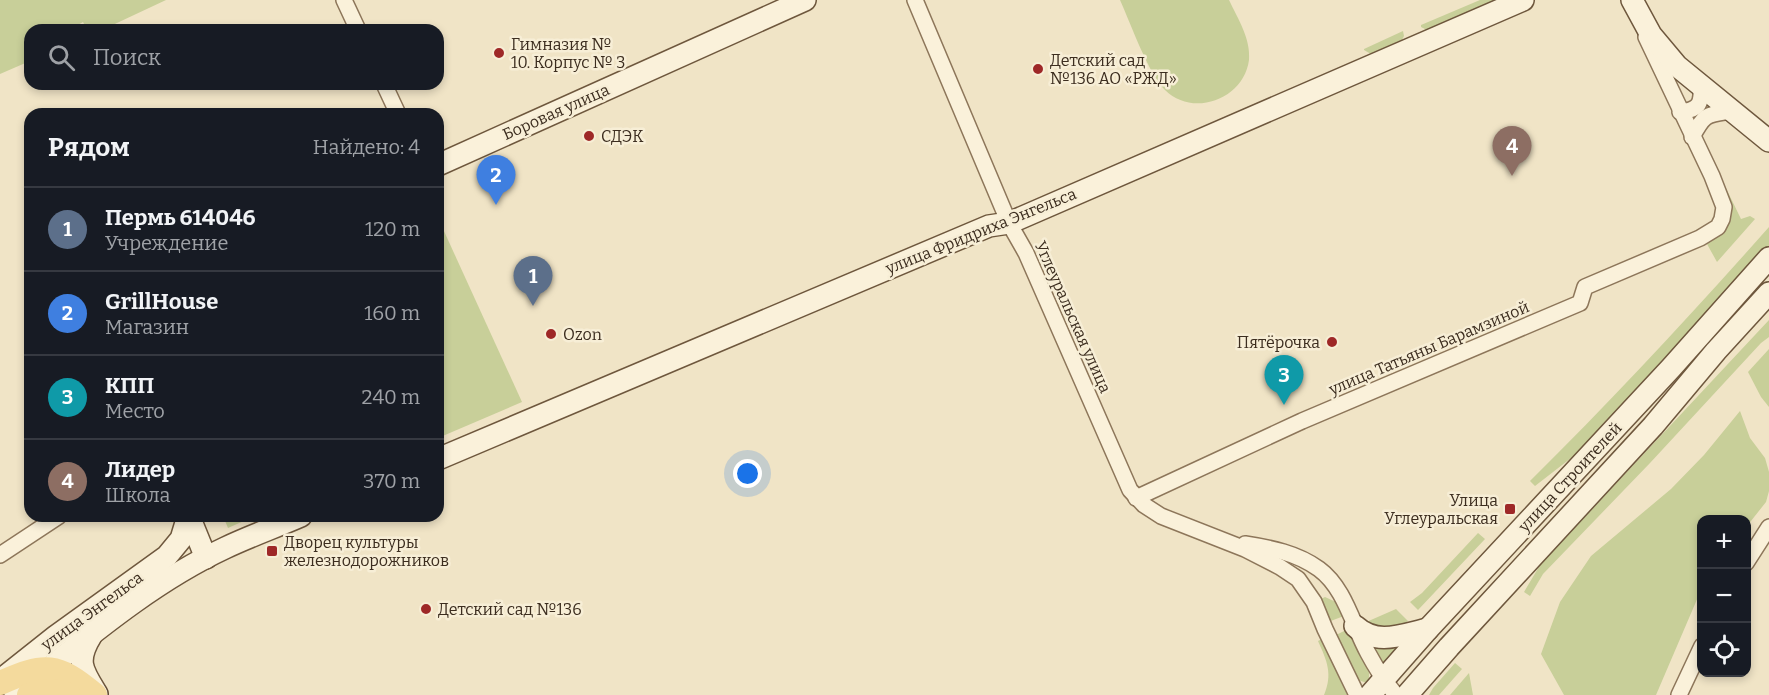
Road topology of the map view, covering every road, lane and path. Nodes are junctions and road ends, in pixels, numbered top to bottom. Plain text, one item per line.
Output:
1 (344, 0) edge
2 (805, 0) edge
3 (915, 0) edge
4 (1523, 0) edge
5 (1636, 7) edge
6 (355, 24) edge
7 (1701, 86) junction
8 (387, 90) edge
9 (395, 108) edge
10 (1732, 111) junction
11 (1680, 112) junction
12 (1692, 137) junction
13 (1769, 141) edge
14 (444, 162) edge
15 (1009, 223) junction
16 (1769, 258) edge
17 (1769, 293) edge
18 (444, 456) edge
19 (1136, 498) junction
20 (50, 522) edge
21 (186, 522) edge
22 (191, 522) edge
23 (287, 522) edge
24 (1769, 527) edge
25 (1216, 539) junction
26 (0, 555) edge
27 (1751, 555) edge
28 (206, 558) junction
29 (149, 570) junction
30 (92, 621) junction
31 (1355, 626) junction
32 (1428, 629) junction
33 (1697, 655) edge
34 (66, 678) edge
35 (0, 681) edge
36 (1383, 690) edge
37 (15, 695) edge
38 (29, 695) edge
39 (96, 695) edge
40 (1357, 695) edge
41 (1407, 695) edge
42 (1679, 695) edge

1 - 6 street
2 - 14 street, Боровая улица
3 - 15 street, Углеуральская улица
4 - 15 street, улица Фридриха Энгельса
5 - 7 street
5 - 11 street
7 - 10 street
7 - 11 street
8 - 9 street
10 - 12 street
10 - 13 street
11 - 12 street
12 - 19 street, улица Татьяны Барамзиной
15 - 18 street, улица Фридриха Энгельса
15 - 19 street, Углеуральская улица
16 - 32 street, улица Строителей
17 - 41 street, улица Строителей
19 - 25 street, Углеуральская улица
20 - 26 street
21 - 29 street
22 - 28 street
23 - 28 street
24 - 27 street
25 - 31 street
25 - 40 street
28 - 29 street, улица Энгельса
28 - 30 street, улица Энгельса
29 - 30 street, улица Энгельса
30 - 34 street, улица Энгельса
30 - 35 street, улица Энгельса
30 - 39 street, улица Энгельса
31 - 32 street
31 - 36 street
32 - 36 street, улица Строителей
33 - 42 street
34 - 35 main road
34 - 37 street, улица Энгельса
34 - 38 main road
34 - 39 main road

